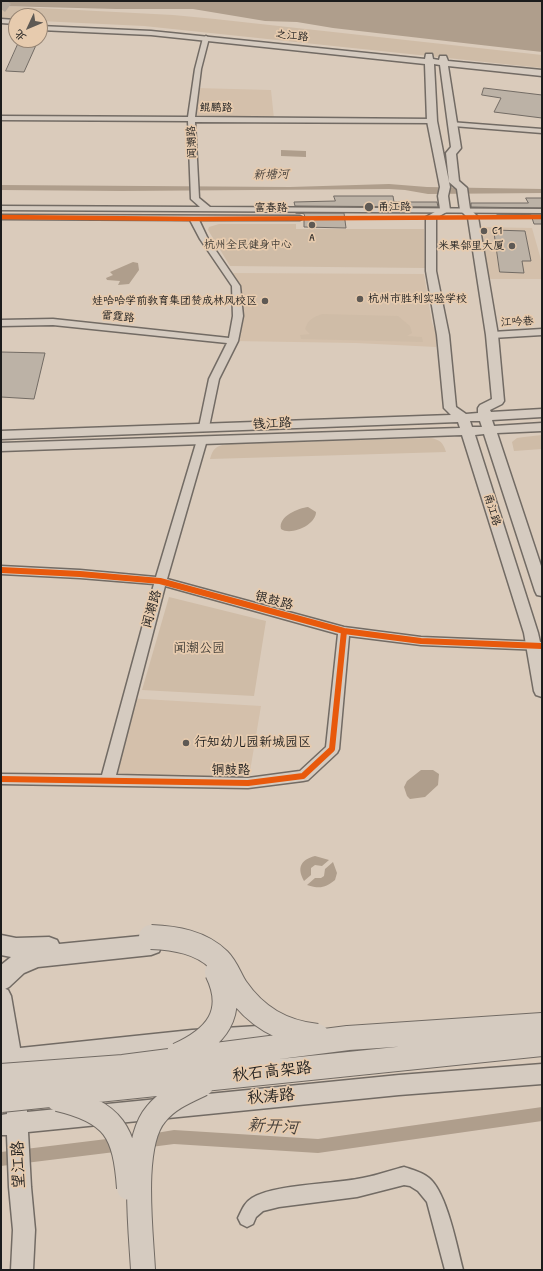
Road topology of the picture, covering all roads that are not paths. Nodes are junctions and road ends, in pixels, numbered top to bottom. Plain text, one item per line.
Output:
1 (48, 23) edge
2 (48, 28) edge
3 (206, 38) junction
4 (429, 59) junction
5 (444, 60) junction
6 (542, 69) edge
7 (542, 73) edge
8 (1, 118) edge
9 (191, 119) junction
10 (432, 121) junction
11 (453, 124) junction
12 (542, 131) edge
13 (195, 196) junction
14 (1, 208) edge
15 (179, 209) junction
16 (208, 209) junction
17 (444, 210) junction
18 (542, 211) edge
19 (469, 213) junction
20 (1, 217) edge
21 (431, 217) junction
22 (542, 217) edge
23 (194, 218) junction
24 (1, 323) edge
25 (542, 332) edge
26 (492, 335) junction
27 (233, 341) junction
28 (542, 413) edge
29 (485, 417) junction
30 (464, 418) junction
31 (204, 427) junction
32 (542, 427) edge
33 (490, 430) junction
34 (468, 432) junction
35 (1, 435) edge
36 (202, 440) junction
37 (1, 448) edge
38 (1, 570) edge
39 (160, 581) junction
40 (542, 591) edge
41 (344, 631) junction
42 (538, 646) edge
43 (542, 691) edge
44 (1, 779) edge
45 (108, 779) junction
46 (1, 945) edge
47 (1, 980) edge
48 (1, 996) edge
49 (542, 1014) edge
50 (542, 1025) edge
51 (348, 1038) junction
52 (542, 1044) edge
53 (151, 1064) junction
54 (5, 1065) edge
55 (542, 1074) edge
56 (226, 1077) junction
57 (37, 1096) junction
58 (1, 1100) edge
59 (12, 1129) edge
60 (247, 1218) dead end
61 (22, 1270) edge
62 (131, 1270) edge
63 (143, 1270) edge
64 (454, 1270) edge

1 - 4 main road, 之江路
2 - 3 main road, 之江路
3 - 4 main road, 之江路
3 - 9 street, 闻潮路
4 - 5 main road, 之江路
4 - 10 main road
5 - 6 main road, 之江路
5 - 7 main road, 之江路
5 - 11 main road
8 - 9 street, 鲲鹏路
9 - 10 street, 鲲鹏路
9 - 13 street, 闻潮路
10 - 17 main road
11 - 12 street
11 - 19 main road
13 - 15 street
13 - 16 street
14 - 15 street, 富春路
15 - 16 street, 富春路
16 - 17 street, 富春路
17 - 19 street, 富春路
17 - 21 main road
18 - 19 street, 富春路
19 - 21 street, 富春路
19 - 22 street, 富春路
19 - 26 main road
20 - 23 street, 富春路
21 - 23 street, 富春路
21 - 30 main road
23 - 27 street
24 - 27 street, 雷霆路
25 - 26 street, 江吟巷
26 - 29 main road
27 - 31 street
28 - 29 main road, 钱江路
29 - 30 main road, 钱江路
29 - 33 main road, 甬江路
30 - 31 main road, 钱江路
30 - 34 main road, 甬江路
31 - 35 main road, 钱江路
32 - 33 main road, 钱江路
33 - 34 main road, 钱江路
33 - 40 main road, 甬江路
34 - 36 main road, 钱江路
34 - 42 main road, 甬江路
36 - 37 main road, 钱江路
36 - 39 street, 闻潮路
38 - 39 street, 银鼓路
39 - 41 street, 银鼓路
39 - 45 street, 闻潮路
41 - 42 street, 银鼓路
41 - 45 street, 铜鼓路
42 - 43 main road, 甬江路
44 - 45 street, 铜鼓路
46 - 51 highway, bridge
47 - 53 highway, bridge
48 - 54 main road, 望江路
49 - 54 main road
50 - 51 highway, 秋石高架路, bridge
51 - 53 highway, 秋石高架路, bridge
52 - 56 highway, 秋石高架路, bridge
53 - 54 highway, 秋石高架路, bridge
54 - 59 main road, 望江路
55 - 59 main road, 秋涛路
56 - 57 highway, 秋石高架路, bridge
56 - 63 highway, bridge
57 - 58 highway, 秋石高架路, bridge
57 - 62 highway, bridge
59 - 61 main road, 望江路
60 - 64 street

